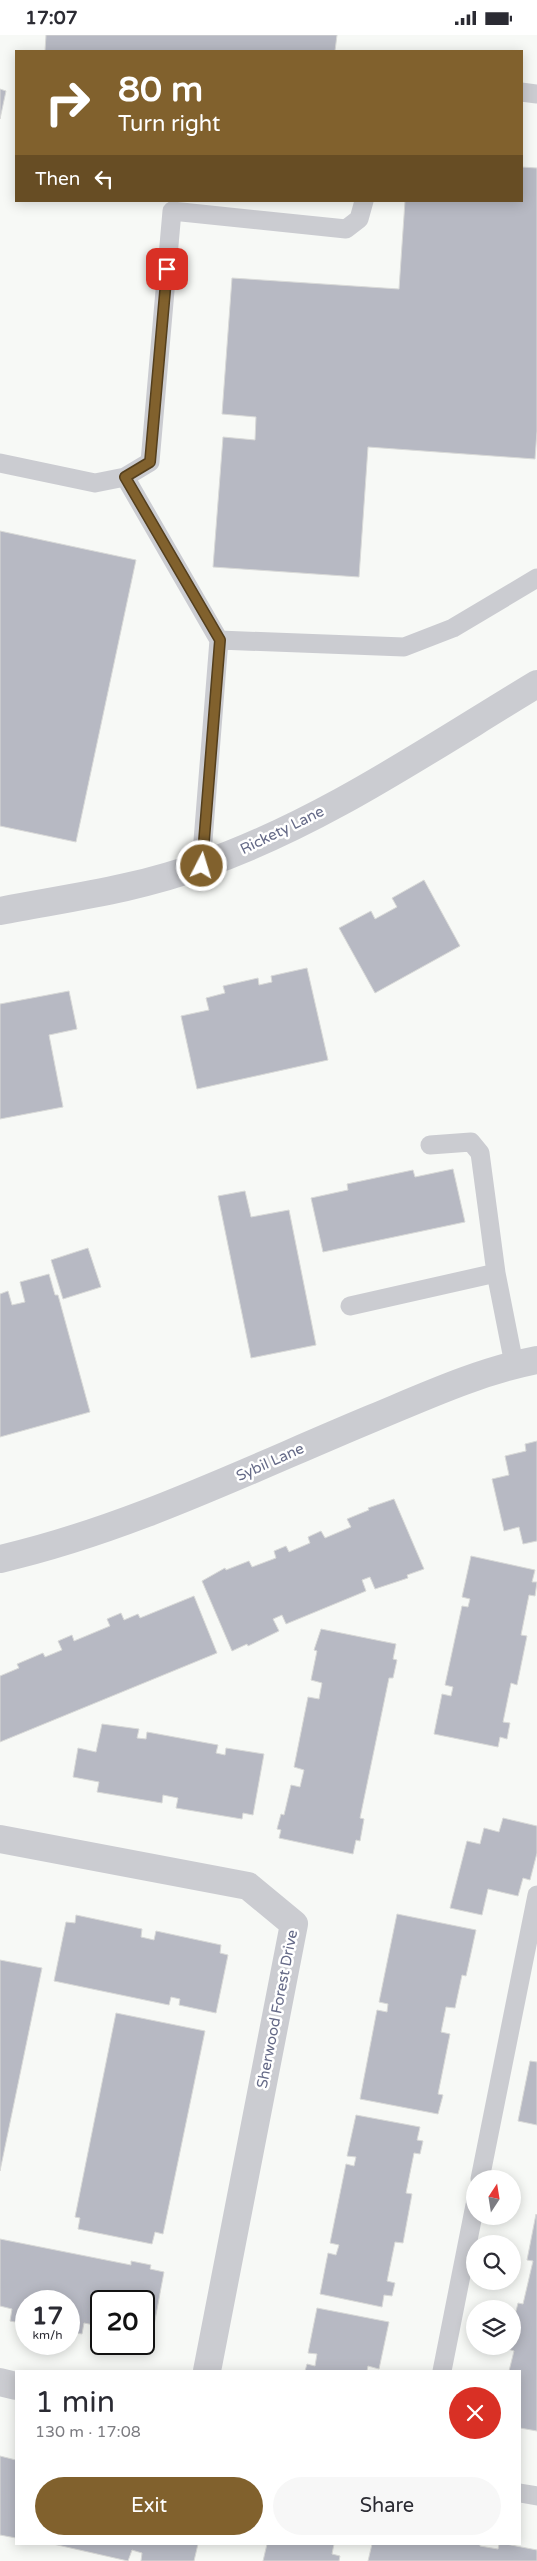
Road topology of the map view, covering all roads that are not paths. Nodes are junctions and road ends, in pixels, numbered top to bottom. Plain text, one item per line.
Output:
1 (523, 92) edge
2 (537, 94) edge
3 (364, 202) edge
4 (0, 463) edge
5 (125, 477) junction
6 (537, 578) edge
7 (220, 640) junction
8 (537, 684) edge
9 (202, 866) junction
10 (0, 911) edge
11 (430, 1145) dead end
12 (496, 1273) junction
13 (350, 1305) dead end
14 (526, 1362) edge
15 (0, 1559) edge
16 (0, 1839) edge
17 (537, 1895) edge
18 (482, 2170) edge
19 (471, 2225) edge
20 (207, 2370) edge
21 (442, 2370) edge
22 (0, 2383) edge
23 (15, 2386) edge
24 (521, 2493) edge
25 (537, 2496) edge

1 - 2 lane
3 - 5 lane
4 - 5 lane
5 - 7 lane
6 - 7 lane
7 - 9 lane
8 - 9 street, Rickety Lane
9 - 10 street, Rickety Lane
11 - 12 lane
12 - 13 lane
12 - 14 lane
14 - 15 street, Sybil Lane
16 - 20 street, Sherwood Forest Drive
17 - 18 lane
19 - 21 lane
22 - 23 street
24 - 25 lane

